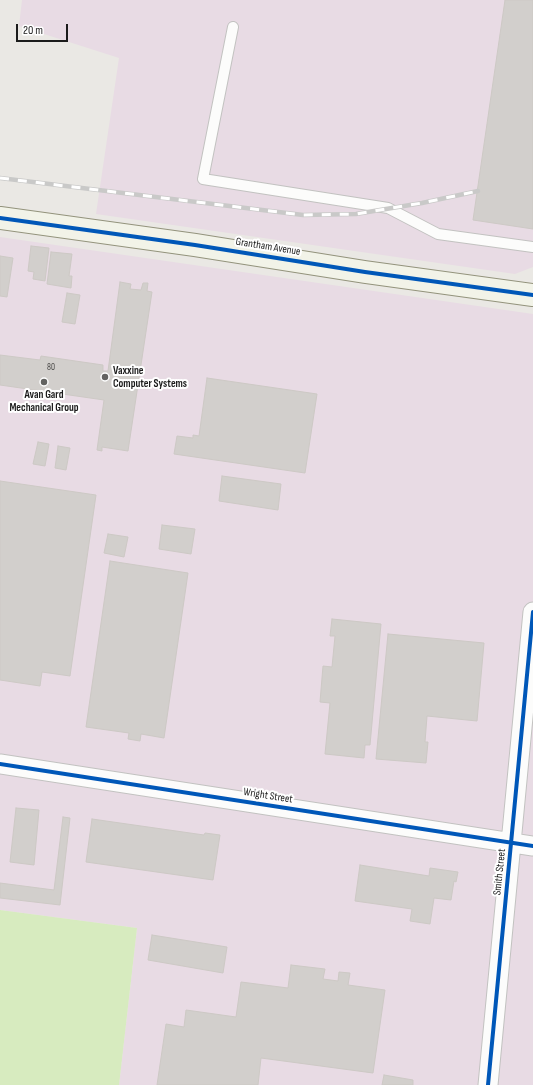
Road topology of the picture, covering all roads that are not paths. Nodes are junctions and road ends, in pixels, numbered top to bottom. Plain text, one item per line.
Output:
1 (233, 27) dead end
2 (0, 218) edge
3 (533, 247) edge
4 (533, 295) edge
5 (533, 612) edge
6 (0, 764) edge
7 (512, 843) junction
8 (533, 846) edge
9 (488, 1085) edge

1 - 3 lane
2 - 4 street, Grantham Avenue
5 - 7 street, Smith Street
6 - 7 street, Wright Street
7 - 8 street, Wright Street
7 - 9 street, Smith Street

